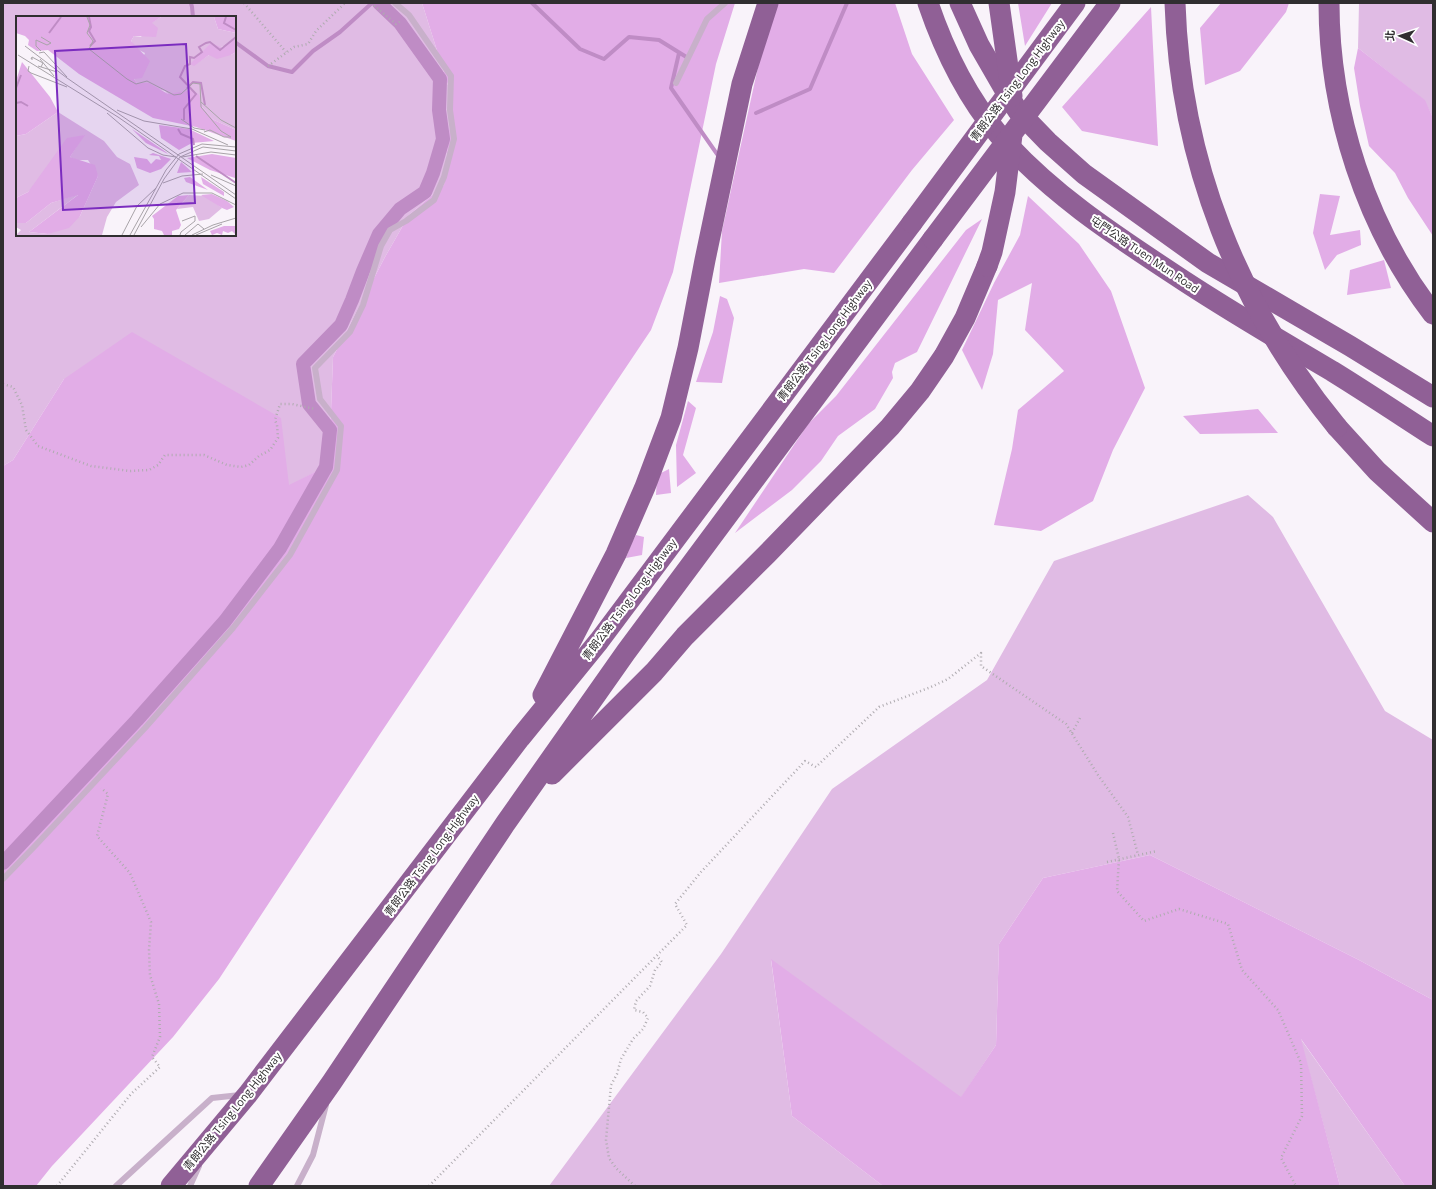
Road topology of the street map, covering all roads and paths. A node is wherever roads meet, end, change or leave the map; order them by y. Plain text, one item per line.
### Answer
1 (244, 3) edge
2 (344, 3) edge
3 (371, 3) edge
4 (396, 3) edge
5 (725, 3) edge
6 (768, 3) edge
7 (928, 3) edge
8 (960, 3) edge
9 (999, 3) edge
10 (1075, 3) edge
11 (1110, 3) edge
12 (1175, 3) edge
13 (1330, 3) edge
14 (396, 24) dead end
15 (286, 52) junction
16 (268, 66) dead end
17 (676, 83) dead end
18 (1433, 314) edge
19 (3, 384) edge
20 (1433, 397) edge
21 (307, 408) dead end
22 (1433, 436) edge
23 (1433, 522) edge
24 (1081, 716) dead end
25 (1072, 733) junction
26 (520, 738) junction
27 (94, 783) junction
28 (505, 824) junction
29 (1114, 833) dead end
30 (1157, 851) dead end
31 (1138, 855) junction
32 (1119, 859) junction
33 (1107, 862) dead end
34 (3, 878) edge
35 (657, 956) junction
36 (332, 1082) junction
37 (248, 1094) junction
38 (212, 1137) junction
39 (259, 1185) edge
40 (57, 1186) edge
41 (116, 1186) edge
42 (171, 1186) edge
43 (190, 1186) edge
44 (297, 1186) edge
45 (429, 1186) edge
46 (635, 1186) edge
47 (1296, 1186) edge

1 - 15 path
2 - 15 path
3 - 14 path
4 - 27 lane
5 - 17 lane
6 - 26 highway
7 - 22 highway, 屯門公路 Tuen Mun Road
8 - 20 highway
9 - 28 highway, bridge
10 - 26 highway, 青朗公路 Tsing Long Highway, bridge
11 - 28 highway, bridge
12 - 23 highway, bridge
13 - 18 highway
15 - 16 path
19 - 21 path
24 - 25 path
25 - 31 path
25 - 35 path
26 - 37 highway, 青朗公路 Tsing Long Highway
27 - 34 lane
27 - 40 path
28 - 36 highway
29 - 32 path
30 - 31 path
31 - 32 path
32 - 33 path
32 - 47 path
35 - 45 path
35 - 46 path
36 - 39 highway
36 - 44 lane
37 - 38 highway, 青朗公路 Tsing Long Highway
37 - 41 lane
38 - 42 highway, 青朗公路 Tsing Long Highway
38 - 43 lane

